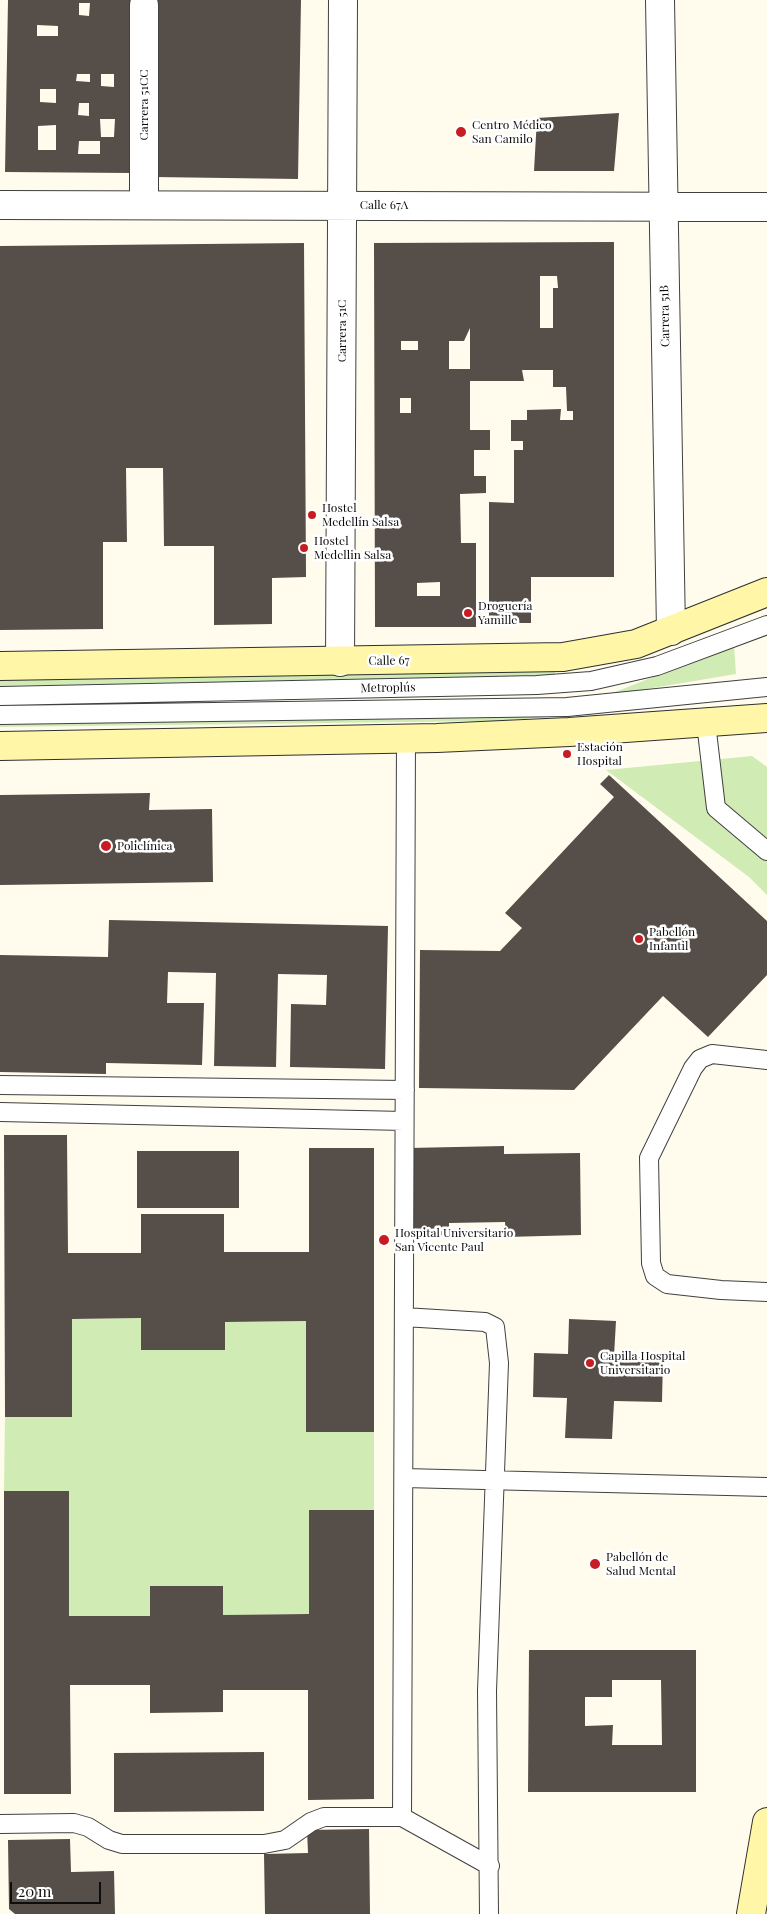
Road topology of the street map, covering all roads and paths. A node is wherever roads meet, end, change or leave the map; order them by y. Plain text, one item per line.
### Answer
1 (343, 0) edge
2 (660, 0) edge
3 (144, 5) dead end
4 (0, 205) edge
5 (144, 205) junction
6 (342, 205) junction
7 (663, 206) junction
8 (767, 207) edge
9 (767, 592) edge
10 (767, 625) edge
11 (670, 631) junction
12 (340, 662) junction
13 (0, 666) edge
14 (767, 687) edge
15 (0, 696) edge
16 (0, 715) edge
17 (767, 718) edge
18 (706, 722) junction
19 (406, 738) junction
20 (0, 746) edge
21 (767, 850) edge
22 (767, 1060) edge
23 (0, 1085) edge
24 (405, 1090) junction
25 (0, 1112) edge
26 (404, 1121) junction
27 (767, 1292) edge
28 (404, 1317) junction
29 (404, 1478) junction
30 (494, 1480) junction
31 (767, 1487) edge
32 (402, 1817) junction
33 (0, 1824) edge
34 (767, 1828) edge
35 (490, 1866) junction
36 (489, 1914) edge
37 (751, 1914) edge

1 - 6 street, Carrera 51C
2 - 7 street, Carrera 51B
3 - 5 street, Carrera 51CC
4 - 5 street, Calle 67A
5 - 6 street, Calle 67A
6 - 7 street, Calle 67A
6 - 12 street, Carrera 51C
7 - 8 street, Calle 67A
7 - 11 street, Carrera 51B
9 - 11 main road, Calle 67
10 - 15 lane, Metroplús
11 - 12 main road, Calle 67
12 - 13 main road, Calle 67
14 - 16 lane, Metroplús
17 - 18 main road
18 - 19 main road
18 - 21 lane
19 - 20 main road
19 - 24 lane
22 - 27 lane
23 - 24 lane
24 - 26 lane
25 - 26 lane
26 - 28 lane
28 - 29 lane
28 - 30 lane
29 - 30 lane
29 - 32 lane
30 - 31 lane
30 - 35 lane
32 - 33 lane
32 - 35 lane
34 - 37 main road
35 - 36 lane

